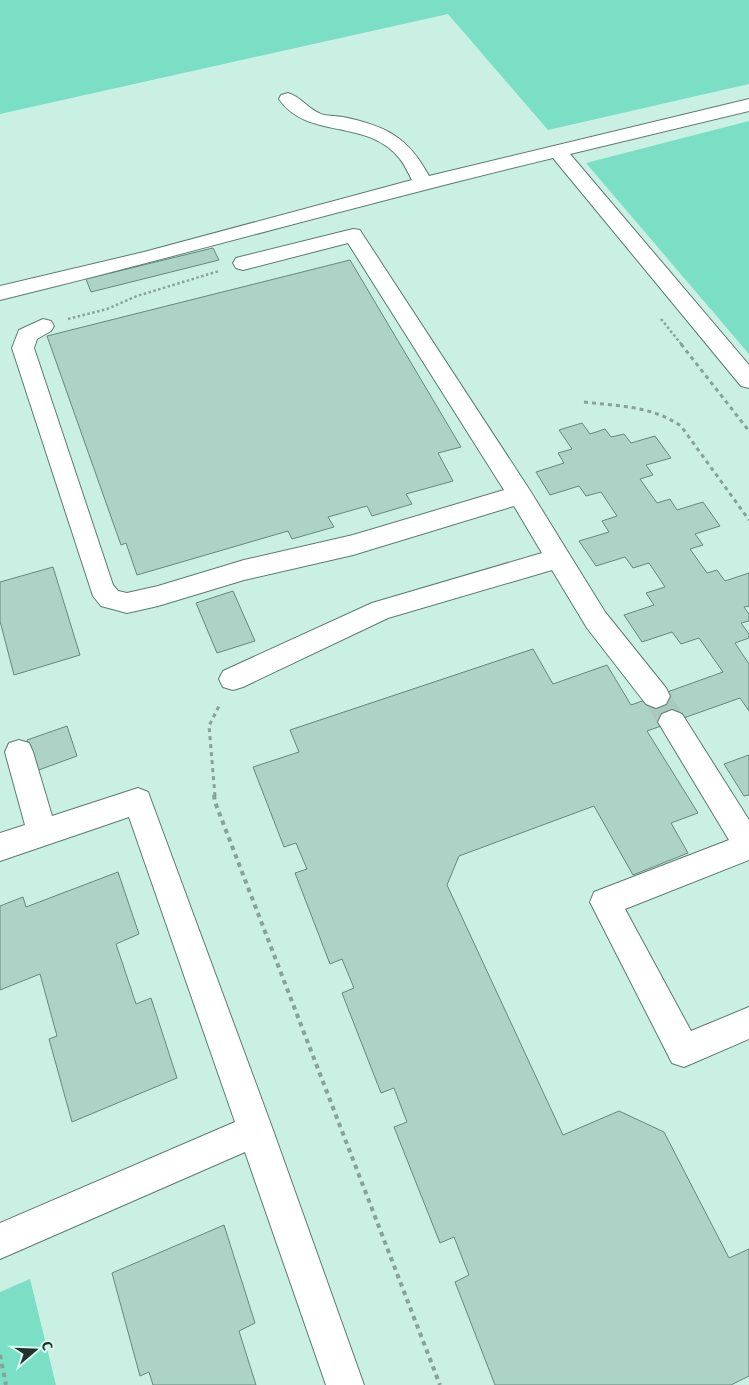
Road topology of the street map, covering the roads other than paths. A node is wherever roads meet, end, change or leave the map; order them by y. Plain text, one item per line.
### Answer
1 (288, 99) dead end
2 (749, 105) edge
3 (557, 150) junction
4 (423, 183) junction
5 (243, 263) road end
6 (0, 293) edge
7 (43, 326) road end
8 (749, 380) edge
9 (520, 495) junction
10 (558, 558) junction
11 (233, 679) road end
12 (656, 696) tunnel mouth
13 (672, 722) tunnel mouth
14 (19, 752) dead end
15 (42, 832) junction
16 (749, 846) edge
17 (0, 847) edge
18 (749, 1023) edge
19 (256, 1130) junction
20 (0, 1241) edge
21 (345, 1385) edge

1 - 4 lane
2 - 3 lane
3 - 4 lane
3 - 8 lane
4 - 6 lane
5 - 9 lane
7 - 9 lane
9 - 10 lane
10 - 11 lane
10 - 12 lane
13 - 16 lane
14 - 15 lane
15 - 17 lane
15 - 19 lane
16 - 18 lane
19 - 20 lane
19 - 21 lane

